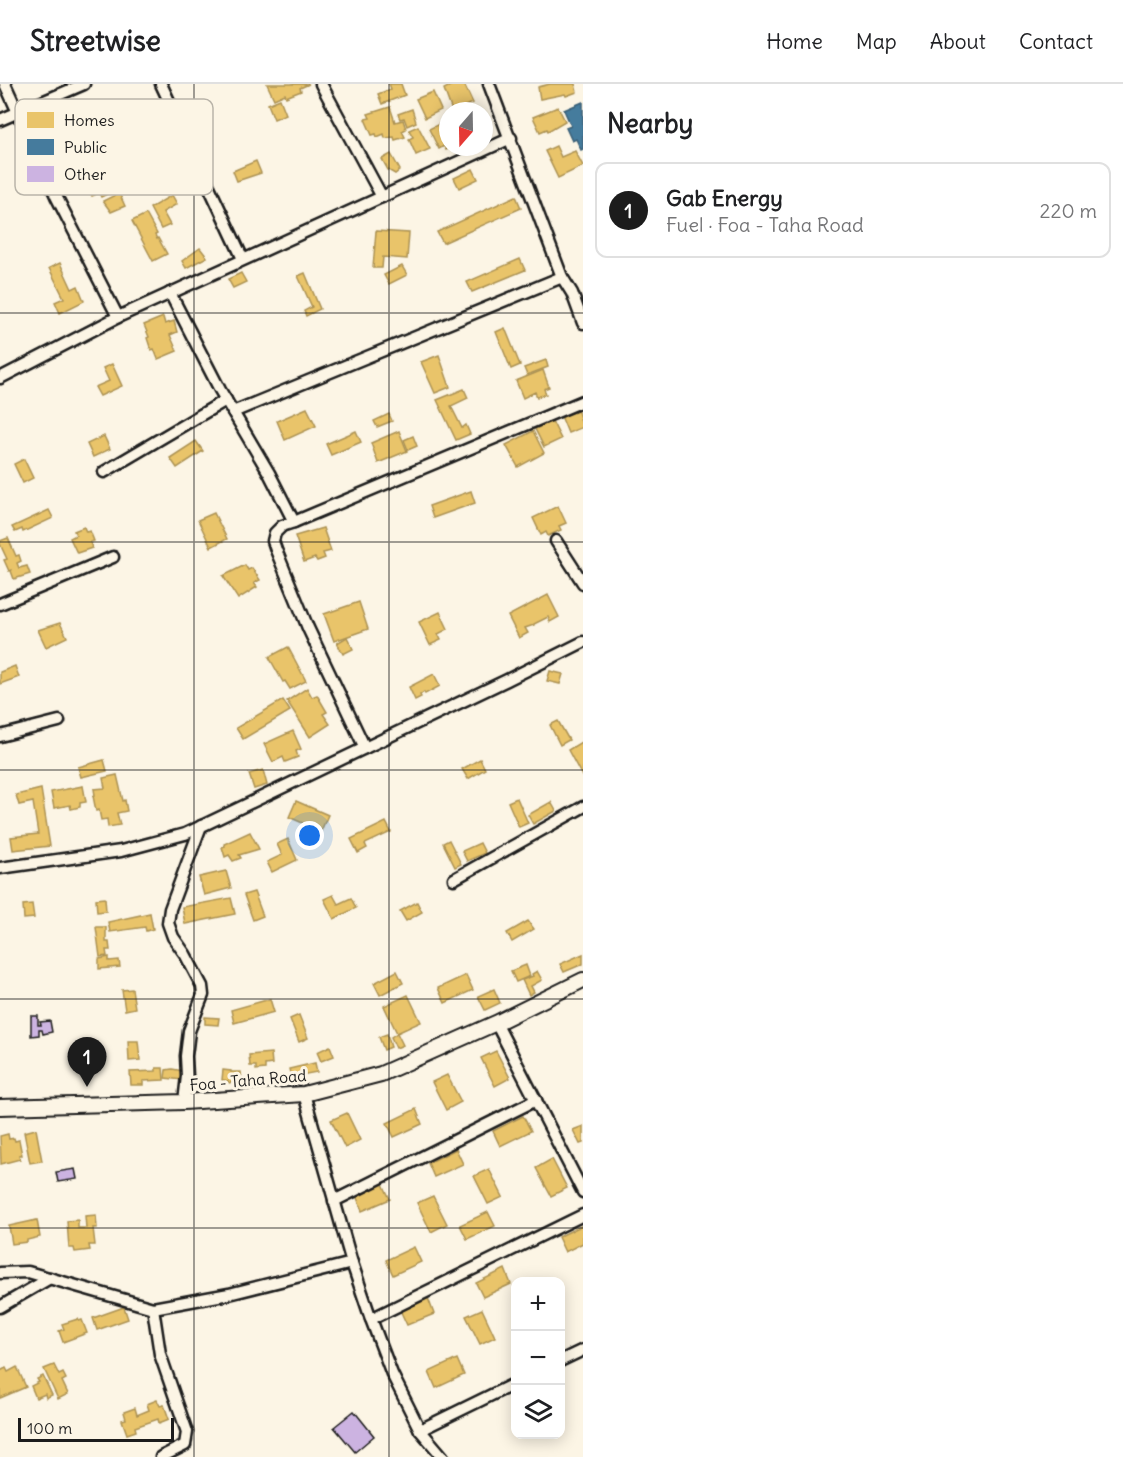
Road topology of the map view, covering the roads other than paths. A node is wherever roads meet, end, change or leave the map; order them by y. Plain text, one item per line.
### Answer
1 (4, 84) edge
2 (84, 84) edge
3 (161, 84) edge
4 (321, 84) edge
5 (489, 84) edge
6 (49, 99) edge
7 (168, 99) edge
8 (15, 109) edge
9 (15, 114) edge
10 (0, 120) edge
11 (511, 138) junction
12 (56, 195) edge
13 (213, 195) edge
14 (382, 198) junction
15 (243, 259) junction
16 (562, 277) junction
17 (583, 288) edge
18 (170, 293) junction
19 (572, 293) junction
20 (118, 317) junction
21 (583, 323) edge
22 (0, 378) edge
23 (226, 400) junction
24 (583, 401) edge
25 (233, 412) junction
26 (104, 472) dead end
27 (294, 522) junction
28 (556, 541) dead end
29 (113, 557) dead end
30 (583, 583) edge
31 (0, 604) edge
32 (583, 642) edge
33 (59, 721) dead end
34 (0, 736) edge
35 (365, 748) junction
36 (583, 807) edge
37 (201, 826) junction
38 (0, 868) edge
39 (454, 879) dead end
40 (583, 980) edge
41 (496, 1023) junction
42 (304, 1094) junction
43 (536, 1100) junction
44 (184, 1102) junction
45 (0, 1107) edge
46 (583, 1192) edge
47 (334, 1201) junction
48 (583, 1215) edge
49 (352, 1263) junction
50 (0, 1273) edge
51 (50, 1278) junction
52 (0, 1307) edge
53 (153, 1308) junction
54 (371, 1319) junction
55 (583, 1350) edge
56 (565, 1359) edge
57 (512, 1385) edge
58 (420, 1430) junction
59 (161, 1457) edge
60 (443, 1457) edge

1 - 8 street
2 - 6 street
3 - 7 street
4 - 14 street
5 - 11 street
9 - 10 street
11 - 14 street
11 - 16 street
12 - 20 street
13 - 15 street
14 - 15 street
15 - 18 street
16 - 19 street
16 - 25 street
17 - 19 street
18 - 20 street
18 - 23 street
19 - 21 street
20 - 22 street
23 - 25 street
23 - 26 street
24 - 27 street
25 - 27 street
27 - 35 street
28 - 30 street
29 - 31 street
32 - 35 street
33 - 34 street
35 - 37 street
36 - 39 street
37 - 38 street
37 - 44 street
40 - 41 street, Foa - Taha Road
41 - 42 street, Foa - Taha Road
41 - 43 street
42 - 44 street, Foa - Taha Road
42 - 47 street
43 - 46 street
43 - 47 street
44 - 45 street, Foa - Taha Road
47 - 49 street
48 - 54 street
49 - 53 street
49 - 54 street
50 - 51 street
51 - 52 street
51 - 53 street
53 - 59 street
54 - 58 street
55 - 56 street
57 - 58 street
58 - 60 street

